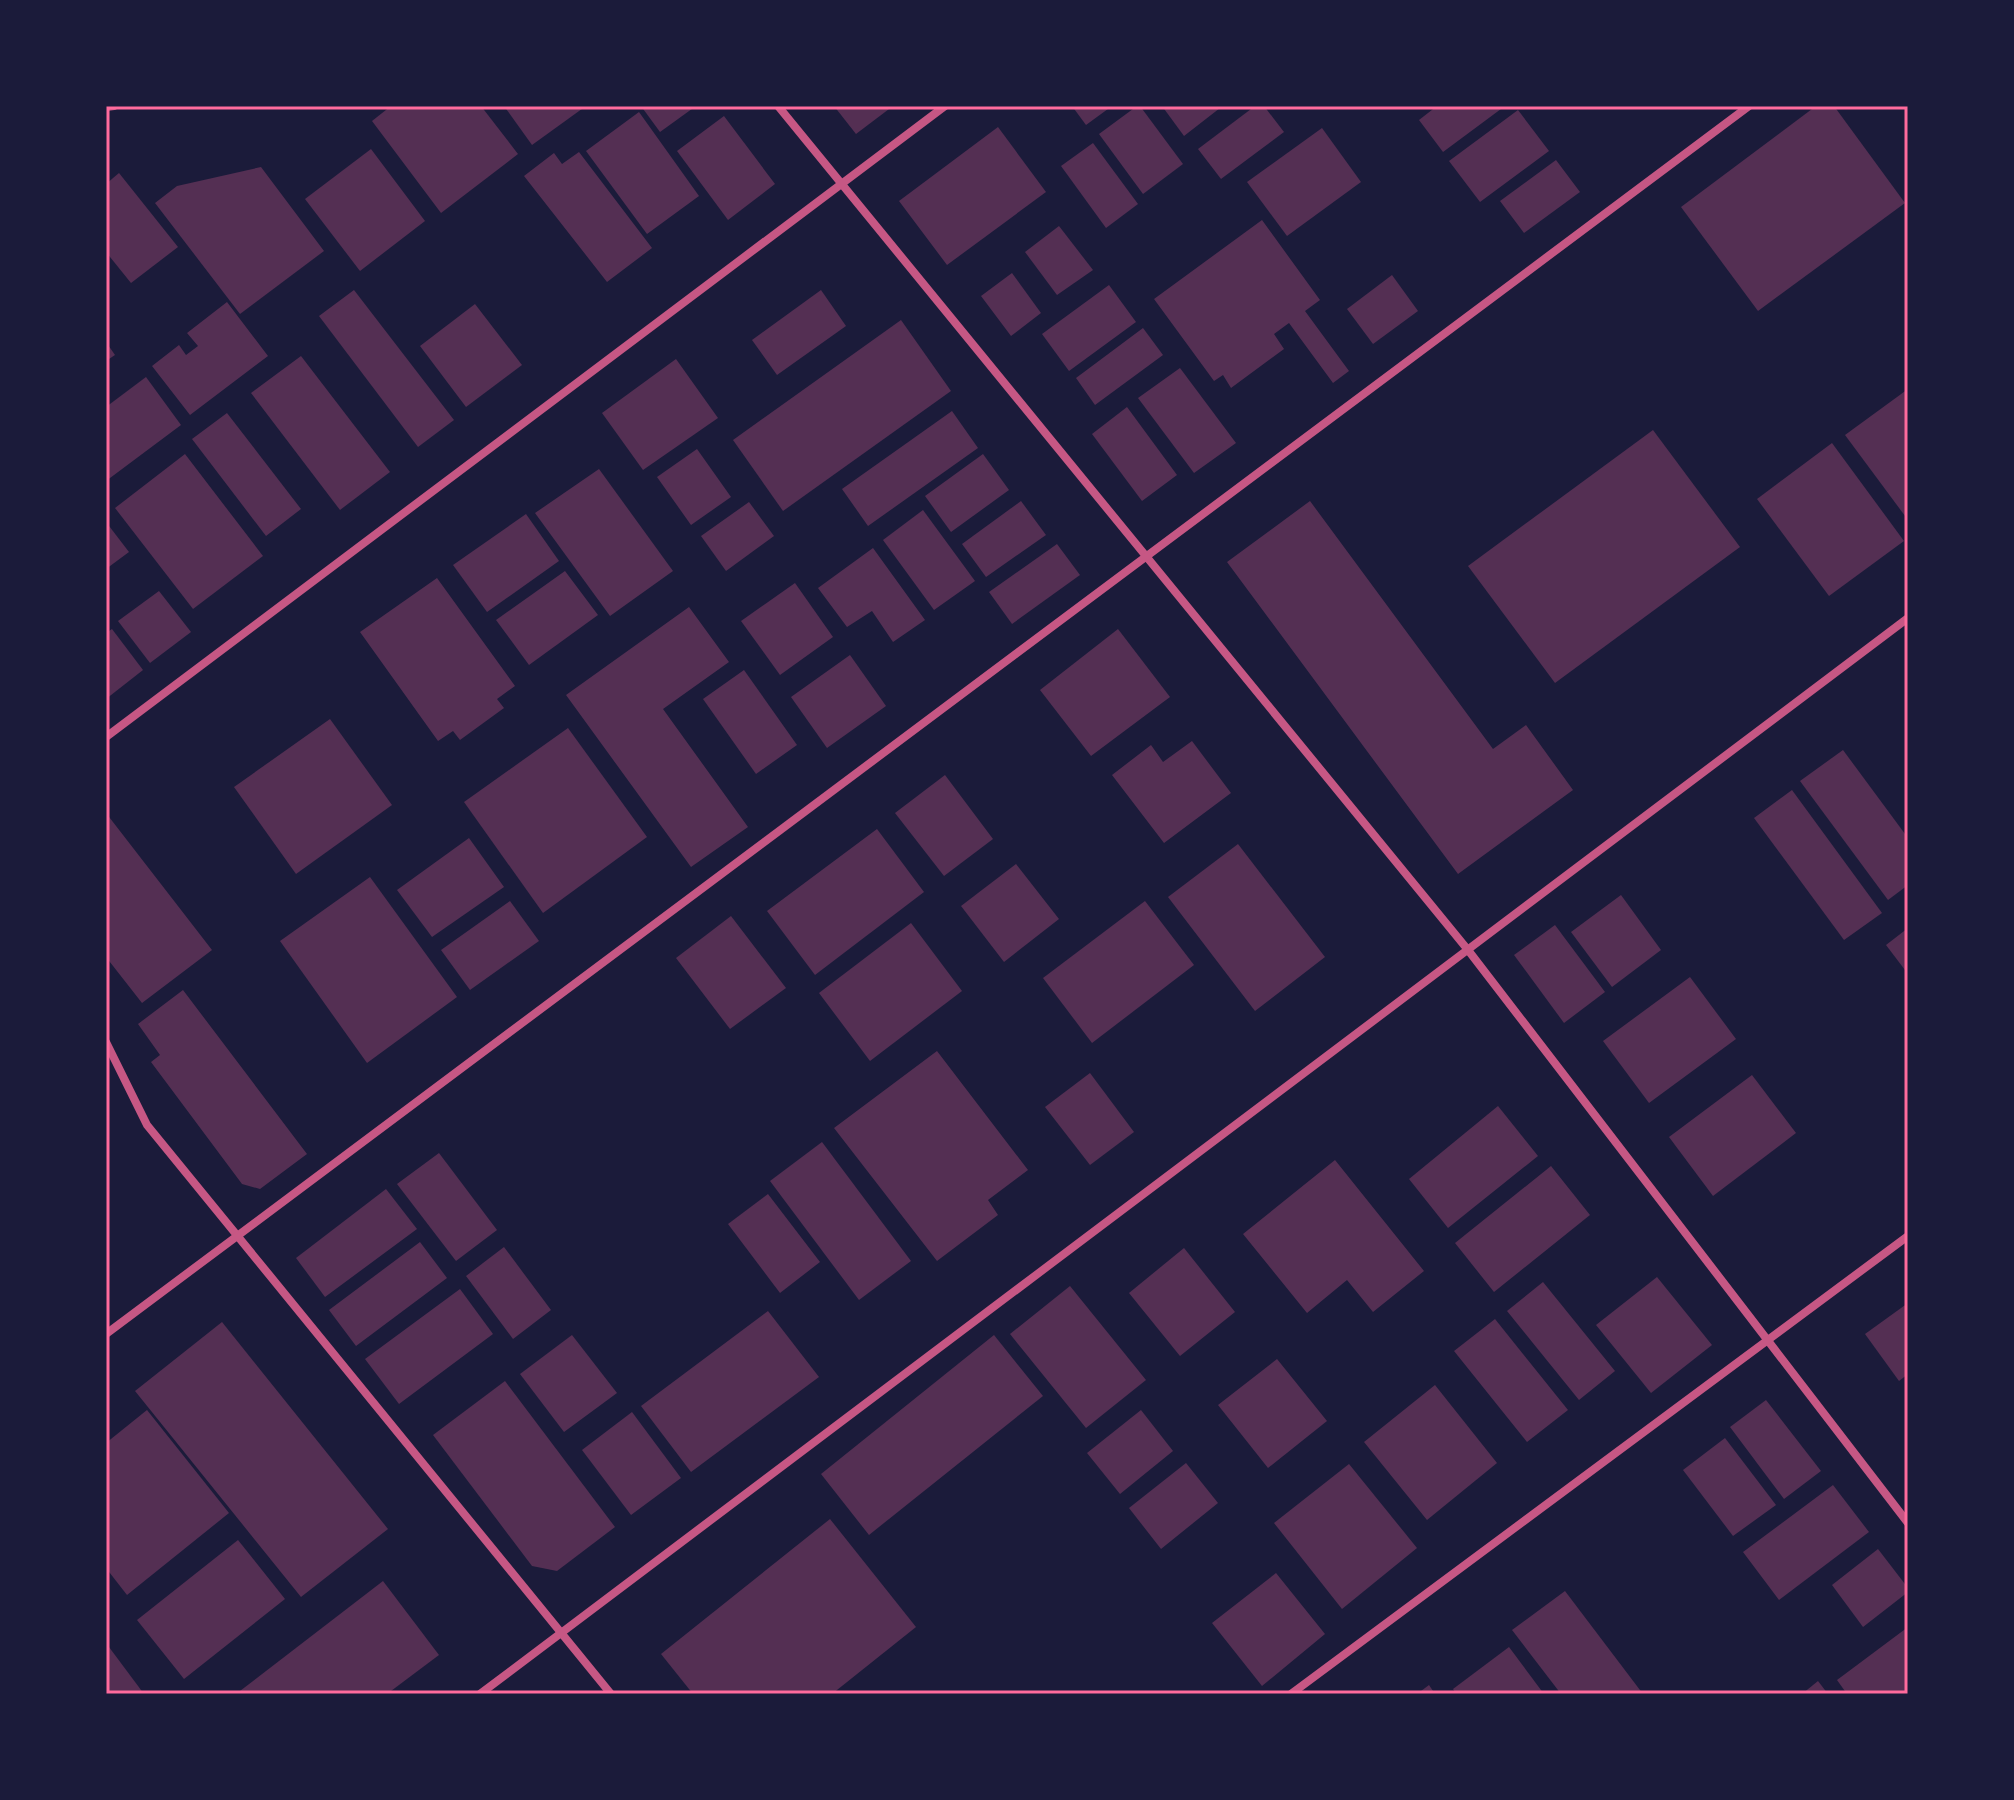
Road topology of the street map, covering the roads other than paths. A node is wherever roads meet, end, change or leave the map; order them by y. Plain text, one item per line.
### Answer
1 (114, 106) edge
2 (778, 106) edge
3 (945, 106) edge
4 (1749, 106) edge
5 (106, 107) edge
6 (841, 184) junction
7 (1146, 558) junction
8 (1908, 618) edge
9 (106, 737) edge
10 (1468, 950) junction
11 (106, 1042) edge
12 (237, 1236) junction
13 (1908, 1236) edge
14 (106, 1334) edge
15 (1767, 1341) junction
16 (1908, 1523) edge
17 (561, 1632) junction
18 (480, 1694) edge
19 (611, 1694) edge
20 (1291, 1694) edge

1 - 5 street
2 - 6 street
3 - 6 street
4 - 7 street
6 - 7 street
6 - 9 street
7 - 10 street
7 - 12 street
8 - 10 street
10 - 15 street
10 - 17 street
11 - 12 street
12 - 14 street
12 - 17 street
13 - 15 street
15 - 16 street
15 - 20 street
17 - 18 street
17 - 19 street

